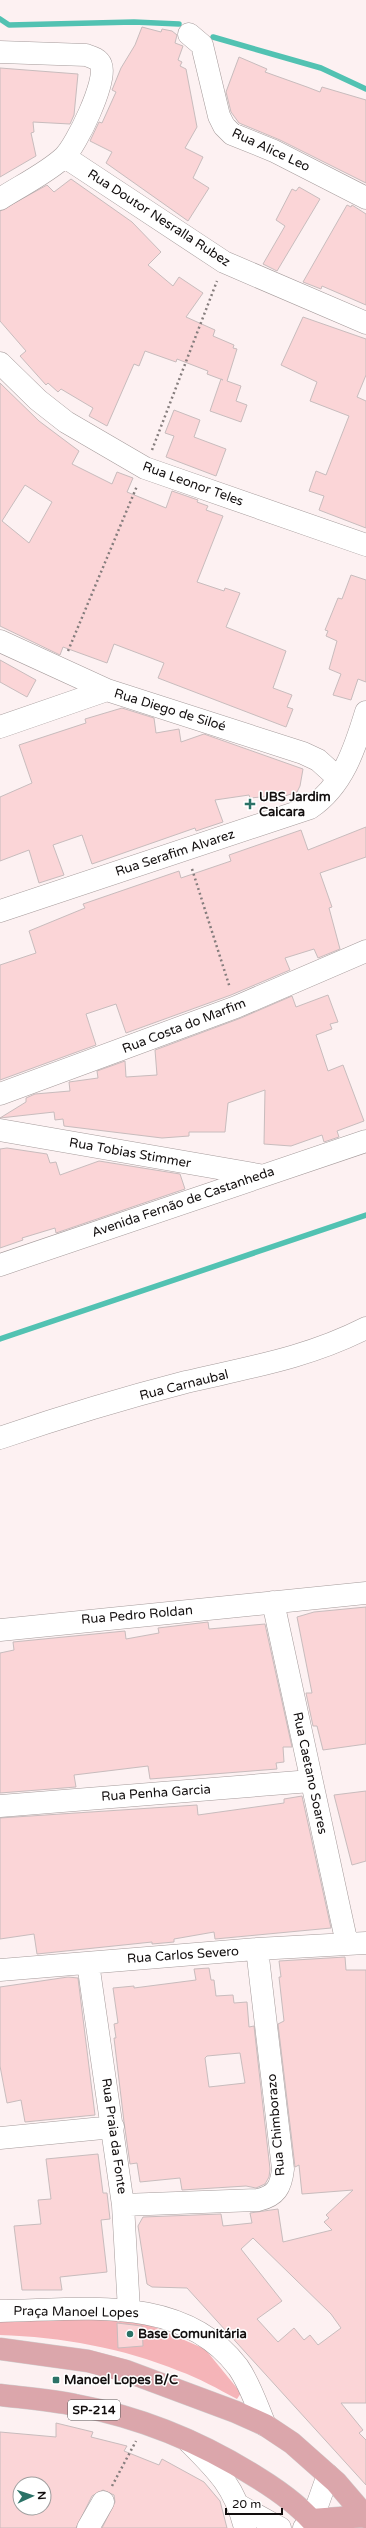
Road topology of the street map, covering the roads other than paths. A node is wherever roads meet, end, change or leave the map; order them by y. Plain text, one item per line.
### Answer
1 (189, 34) dead end
2 (0, 52) edge
3 (65, 157) junction
4 (366, 198) edge
5 (0, 200) edge
6 (366, 323) edge
7 (0, 363) edge
8 (366, 545) edge
9 (0, 641) edge
10 (107, 690) junction
11 (366, 712) edge
12 (0, 727) edge
13 (338, 778) junction
14 (0, 911) edge
15 (366, 951) edge
16 (0, 1094) edge
17 (0, 1130) edge
18 (366, 1141) edge
19 (260, 1175) junction
20 (0, 1265) edge
21 (366, 1328) edge
22 (0, 1438) edge
23 (366, 1592) edge
24 (273, 1602) junction
25 (0, 1630) edge
26 (312, 1781) junction
27 (0, 1806) edge
28 (357, 1943) edge
29 (257, 1950) junction
30 (88, 1963) junction
31 (0, 1970) edge
32 (113, 2127) junction
33 (0, 2138) edge
34 (123, 2205) junction
35 (129, 2310) junction
36 (0, 2311) edge
37 (0, 2349) edge
38 (0, 2395) edge
39 (265, 2425) junction
40 (186, 2439) junction
41 (328, 2475) junction
42 (103, 2502) road end
43 (240, 2506) junction
44 (366, 2517) edge
45 (311, 2525) edge
46 (88, 2528) edge
47 (245, 2528) edge
48 (280, 2528) edge

1 - 4 street, Rua Alice Leo
2 - 3 street
3 - 5 street
3 - 6 street, Rua Doutor Nesralla Rubez
7 - 8 street, Rua Leonor Teles
9 - 10 street, Rua Diego de Siloé
10 - 12 street
10 - 13 street, Rua Diego de Siloé
11 - 13 street, Rua Serafim Alvarez
13 - 14 street, Rua Serafim Alvarez
15 - 16 street, Rua Costa do Marfim
17 - 19 street, Rua Tobias Stimmer
18 - 19 street, Avenida Fernão de Castanheda
19 - 20 street, Avenida Fernão de Castanheda
21 - 22 street, Rua Carnaubal
23 - 24 street, Rua Pedro Roldan
24 - 25 street, Rua Pedro Roldan
24 - 26 street, Rua Caetano Soares
26 - 27 street, Rua Penha Garcia
26 - 28 street, Rua Caetano Soares
28 - 29 street, Rua Carlos Severo
29 - 30 street, Rua Carlos Severo
29 - 34 street, Rua Chimborazo
30 - 31 street, Rua Carlos Severo
30 - 32 street, Rua Praia da Fonte
32 - 33 street
32 - 34 street, Rua Praia da Fonte
34 - 35 street, Rua Praia da Fonte
35 - 36 street, Praça Manoel Lopes
35 - 39 street, Praça Manoel Lopes
37 - 39 main road
38 - 40 main road, SP-214
39 - 41 main road
40 - 43 street
40 - 45 main road, SP-214
41 - 44 main road
41 - 45 street
42 - 46 street
43 - 47 street
43 - 48 street
44 - 45 main road

